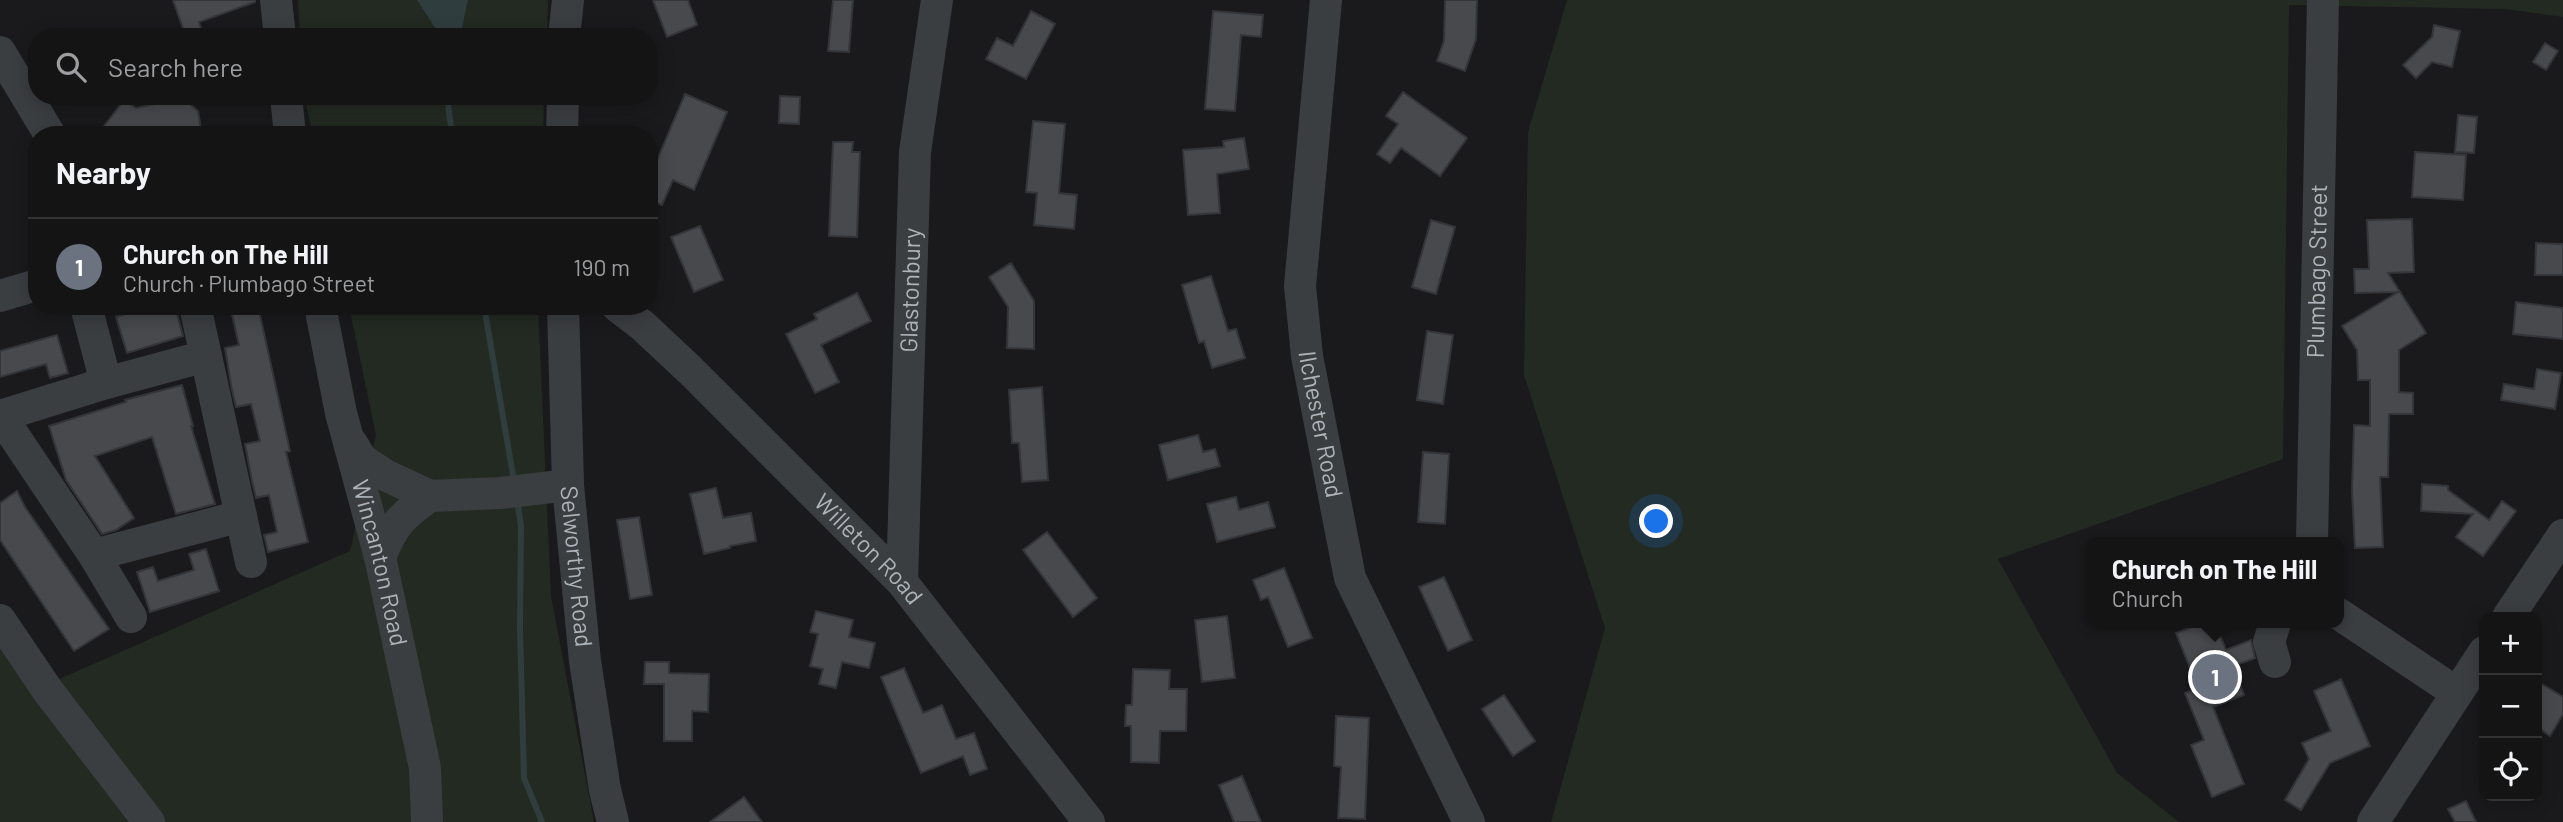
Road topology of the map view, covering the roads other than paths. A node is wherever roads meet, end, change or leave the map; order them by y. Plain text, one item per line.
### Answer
1 (276, 0) edge
2 (568, 0) edge
3 (937, 0) edge
4 (1326, 0) edge
5 (2323, 0) edge
6 (279, 28) edge
7 (565, 28) edge
8 (0, 52) edge
9 (28, 98) edge
10 (32, 105) edge
11 (287, 105) edge
12 (563, 105) edge
13 (45, 126) edge
14 (289, 126) edge
15 (562, 126) edge
16 (28, 288) edge
17 (0, 296) edge
18 (88, 315) edge
19 (197, 315) edge
20 (322, 315) edge
21 (563, 315) edge
22 (629, 315) edge
23 (206, 356) junction
24 (106, 383) junction
25 (0, 415) edge
26 (347, 437) junction
27 (568, 485) junction
28 (430, 496) junction
29 (241, 516) junction
30 (2563, 535) edge
31 (2312, 537) edge
32 (94, 555) junction
33 (380, 556) junction
34 (251, 562) dead end
35 (902, 582) junction
36 (2511, 612) edge
37 (131, 617) dead end
38 (2344, 617) edge
39 (0, 620) edge
40 (2273, 628) edge
41 (2479, 660) edge
42 (2275, 662) dead end
43 (2457, 693) junction
44 (149, 822) edge
45 (427, 822) edge
46 (613, 822) edge
47 (1089, 822) edge
48 (1469, 822) edge
49 (2373, 822) edge

1 - 6 street
2 - 7 street
3 - 35 street, Glastonbury
4 - 48 street, Ilchester Road
5 - 31 street, Plumbago Street
8 - 9 street
10 - 13 street
11 - 14 street
12 - 15 street
16 - 17 street
18 - 24 street
19 - 23 street
20 - 26 street, Wincanton Road
21 - 27 street, Selworthy Road
22 - 35 street, Willeton Road
23 - 24 street
23 - 29 street
24 - 25 street
25 - 32 street
26 - 28 street
26 - 33 street, Wincanton Road
27 - 28 street
27 - 46 street, Selworthy Road
28 - 33 street
29 - 32 street
29 - 34 street
30 - 36 street
32 - 37 street
33 - 45 street, Wincanton Road
35 - 47 street, Willeton Road
38 - 43 street
39 - 44 street
40 - 42 street
41 - 43 street
43 - 49 street

